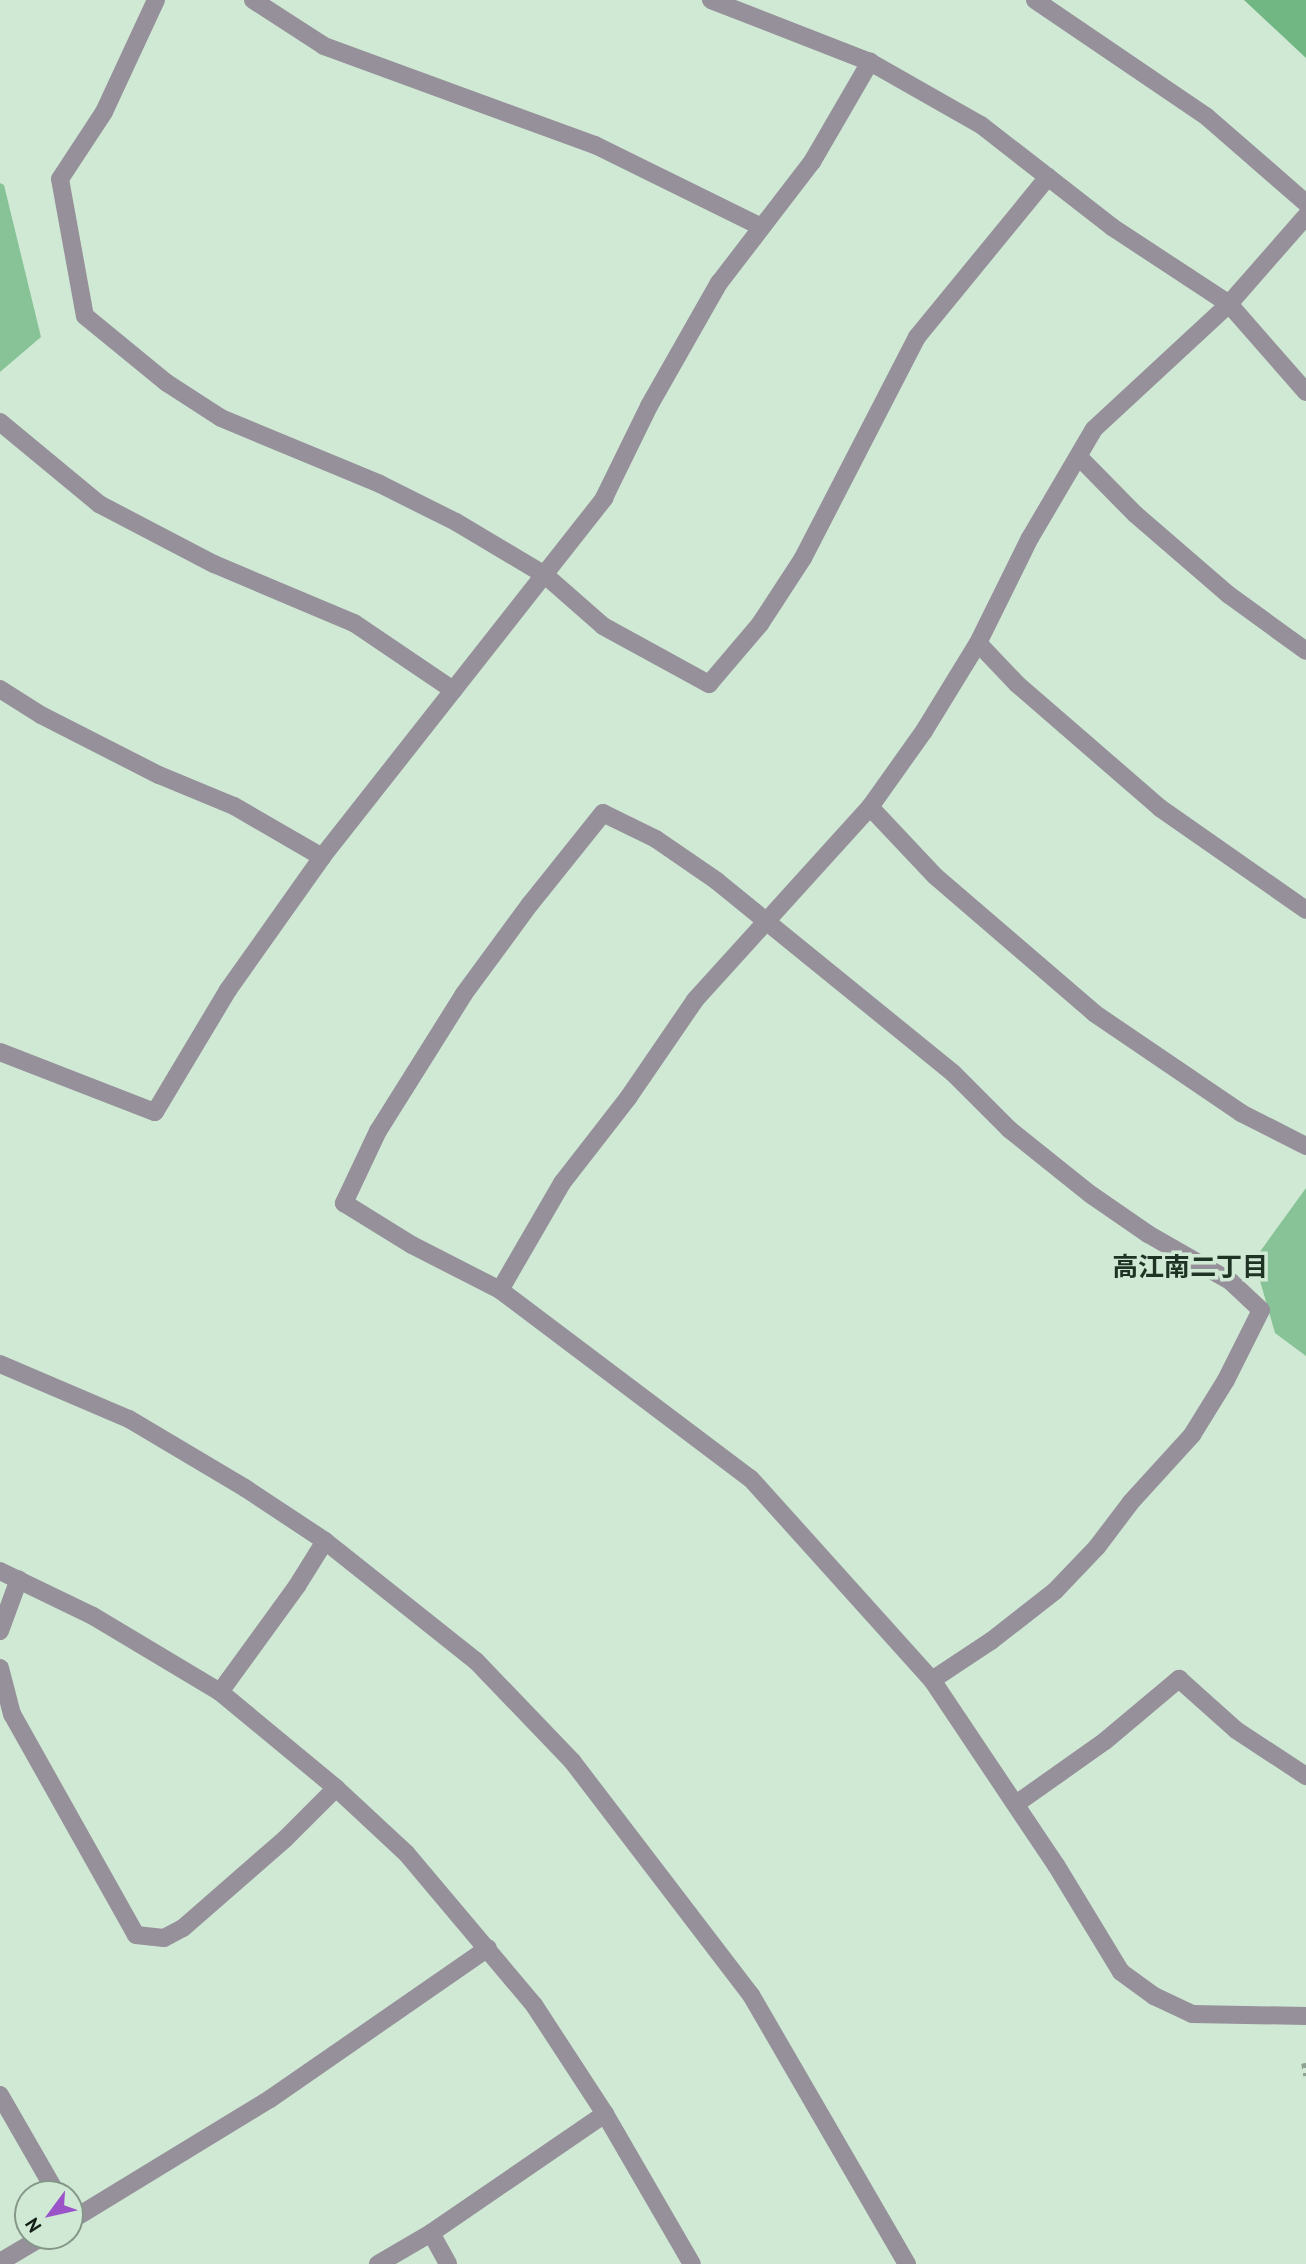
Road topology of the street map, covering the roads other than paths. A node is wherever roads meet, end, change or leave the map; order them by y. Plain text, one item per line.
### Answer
1 (156, 0) edge
2 (253, 0) edge
3 (711, 0) edge
4 (1035, 0) edge
5 (870, 62) junction
6 (1048, 177) junction
7 (1306, 203) edge
8 (1306, 216) edge
9 (762, 227) junction
10 (1230, 304) junction
11 (1306, 391) edge
12 (0, 422) edge
13 (1079, 457) junction
14 (545, 575) junction
15 (978, 643) junction
16 (1306, 651) edge
17 (0, 689) edge
18 (453, 690) junction
19 (870, 807) junction
20 (322, 857) junction
21 (1306, 910) edge
22 (765, 922) junction
23 (0, 1052) edge
24 (1306, 1146) edge
25 (500, 1290) junction
26 (0, 1364) edge
27 (325, 1541) junction
28 (0, 1571) edge
29 (19, 1579) junction
30 (0, 1630) edge
31 (0, 1668) edge
32 (932, 1680) junction
33 (220, 1692) junction
34 (1306, 1776) edge
35 (336, 1788) junction
36 (1016, 1804) junction
37 (488, 1948) junction
38 (1306, 2016) edge
39 (0, 2095) edge
40 (605, 2114) junction
41 (49, 2180) edge
42 (84, 2211) edge
43 (431, 2233) junction
44 (20, 2250) edge
45 (0, 2262) edge
46 (378, 2264) edge
47 (448, 2264) edge
48 (692, 2264) edge
49 (907, 2264) edge

1 - 14 street
2 - 9 street
3 - 5 street
4 - 7 street
5 - 6 street
5 - 9 street
6 - 10 street
6 - 14 street
8 - 10 street
9 - 14 street
10 - 11 street
10 - 13 street
12 - 18 street
13 - 15 street
13 - 16 street
14 - 18 street
15 - 19 street
15 - 21 street
17 - 20 street
18 - 20 street
19 - 22 street
19 - 24 street
20 - 23 street
22 - 25 street
22 - 25 street
22 - 32 street
25 - 32 street
26 - 27 street
27 - 33 street
27 - 49 street
28 - 29 street
29 - 30 street
29 - 33 street
31 - 35 street
32 - 36 street
33 - 35 street
34 - 36 street
35 - 37 street
36 - 38 street
37 - 40 street
37 - 42 street
39 - 41 street
40 - 43 street
40 - 48 street
43 - 46 street
43 - 47 street
44 - 45 street

